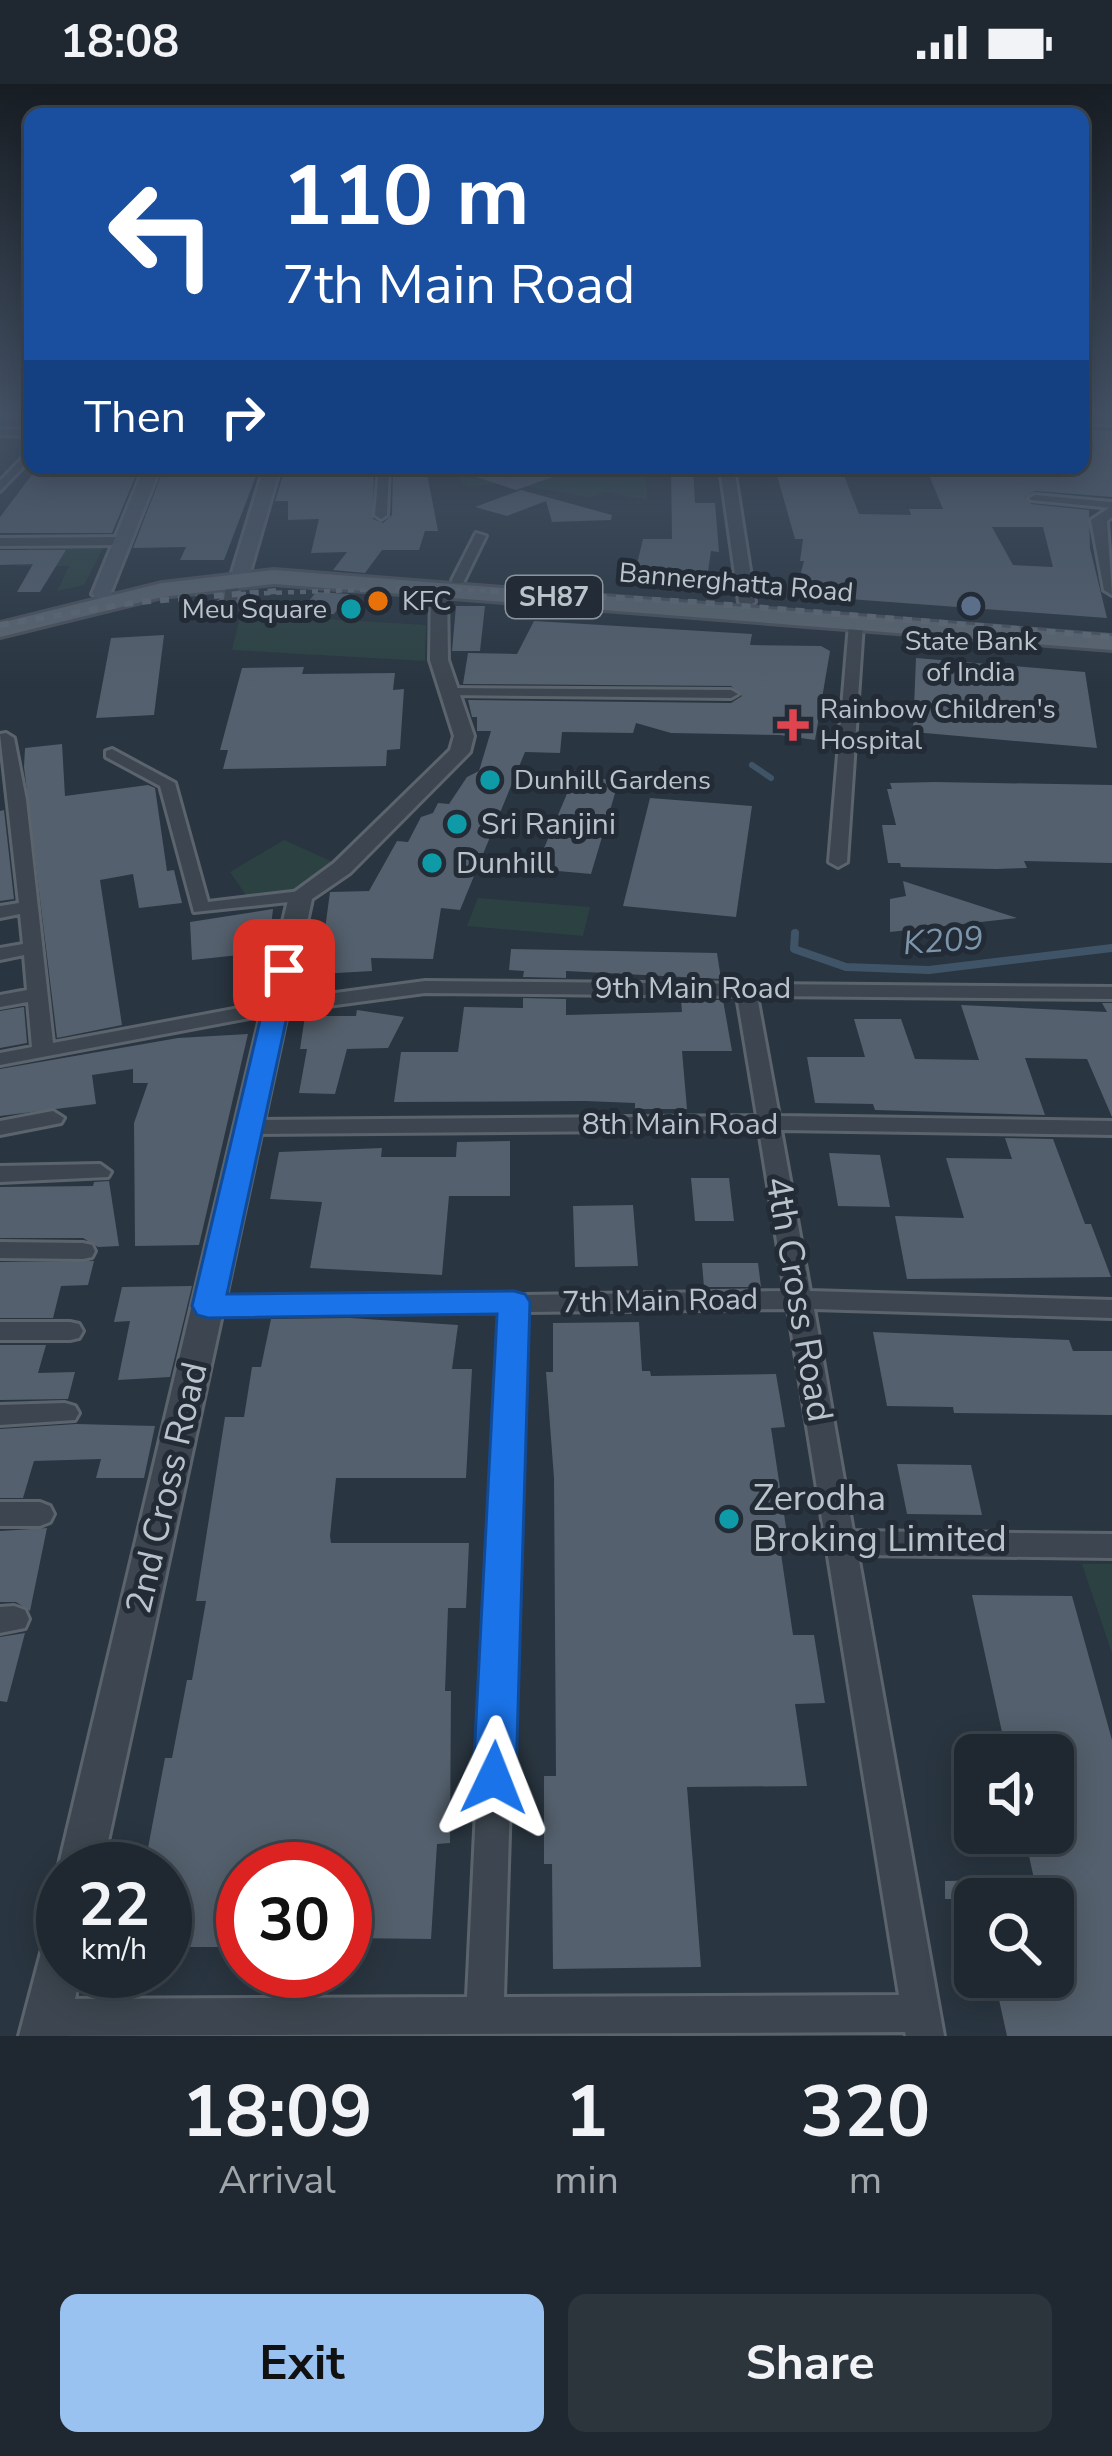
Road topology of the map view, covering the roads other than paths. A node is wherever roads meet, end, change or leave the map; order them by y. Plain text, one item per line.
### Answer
1 (136, 505) edge
2 (259, 505) edge
3 (382, 505) edge
4 (733, 505) edge
5 (1112, 508) edge
6 (381, 515) dead end
7 (480, 536) dead end
8 (0, 542) edge
9 (121, 542) junction
10 (233, 578) junction
11 (448, 584) junction
12 (1112, 590) edge
13 (106, 597) junction
14 (747, 602) junction
15 (0, 621) edge
16 (856, 624) junction
17 (1112, 629) edge
18 (0, 630) edge
19 (1112, 643) edge
20 (451, 692) junction
21 (731, 694) dead end
22 (0, 739) edge
23 (112, 754) dead end
24 (6, 768) edge
25 (9, 801) edge
26 (21, 833) junction
27 (0, 836) edge
28 (838, 862) dead end
29 (25, 871) junction
30 (0, 875) edge
31 (301, 896) junction
32 (28, 907) junction
33 (0, 912) edge
34 (33, 948) junction
35 (0, 954) edge
36 (746, 988) junction
37 (1112, 993) edge
38 (37, 994) junction
39 (0, 1001) edge
40 (276, 1006) junction
41 (43, 1051) junction
42 (0, 1059) edge
43 (53, 1118) dead end
44 (769, 1124) junction
45 (248, 1127) junction
46 (0, 1128) edge
47 (1112, 1128) edge
48 (100, 1172) dead end
49 (0, 1174) edge
50 (0, 1250) edge
51 (82, 1251) dead end
52 (799, 1300) junction
53 (514, 1302) junction
54 (208, 1306) junction
55 (1112, 1309) edge
56 (0, 1331) edge
57 (70, 1331) dead end
58 (65, 1413) dead end
59 (0, 1415) edge
60 (0, 1514) edge
61 (40, 1514) dead end
62 (841, 1544) junction
63 (1112, 1546) edge
64 (86, 1842) edge
65 (923, 2024) edge
66 (484, 2026) edge
67 (45, 2027) edge

1 - 9 main road
2 - 10 main road
3 - 6 street
4 - 14 street
5 - 12 street
7 - 11 street
8 - 9 street
9 - 13 main road
10 - 11 main road, Bannerghatta Road / SH87
10 - 13 main road, Bannerghatta Road / SH87
11 - 14 main road, Bannerghatta Road / SH87
11 - 16 main road, Bannerghatta Road / SH87
11 - 20 street
13 - 15 main road, Bannerghatta Road / SH87
13 - 18 main road, Bannerghatta Road / SH87
14 - 17 main road, Bannerghatta Road / SH87
16 - 19 main road, Bannerghatta Road / SH87
16 - 28 street
20 - 21 street
20 - 31 street
22 - 24 street
23 - 31 street
24 - 25 street
25 - 26 street
26 - 27 street
26 - 29 street
29 - 30 street
29 - 32 street
31 - 40 street, 2nd Cross Road
32 - 33 street
32 - 34 street
34 - 35 street
34 - 38 street
36 - 37 street, 9th Main Road
36 - 40 street, 9th Main Road
36 - 44 street, 4th Cross Road
38 - 39 street
38 - 41 street
40 - 41 street, 9th Main Road
40 - 45 street, 2nd Cross Road
41 - 42 street, 9th Main Road
43 - 46 street
44 - 45 street, 8th Main Road
44 - 47 street, 8th Main Road
44 - 52 street, 4th Cross Road
45 - 54 street, 2nd Cross Road
48 - 49 street
50 - 51 street
52 - 53 street, 7th Main Road
52 - 55 street, 7th Main Road
52 - 62 street, 4th Cross Road
53 - 54 street, 7th Main Road
53 - 66 street
54 - 64 street, 2nd Cross Road
56 - 57 street
58 - 59 street
60 - 61 street
62 - 63 street
62 - 65 street, 4th Cross Road
65 - 66 street
66 - 67 street

